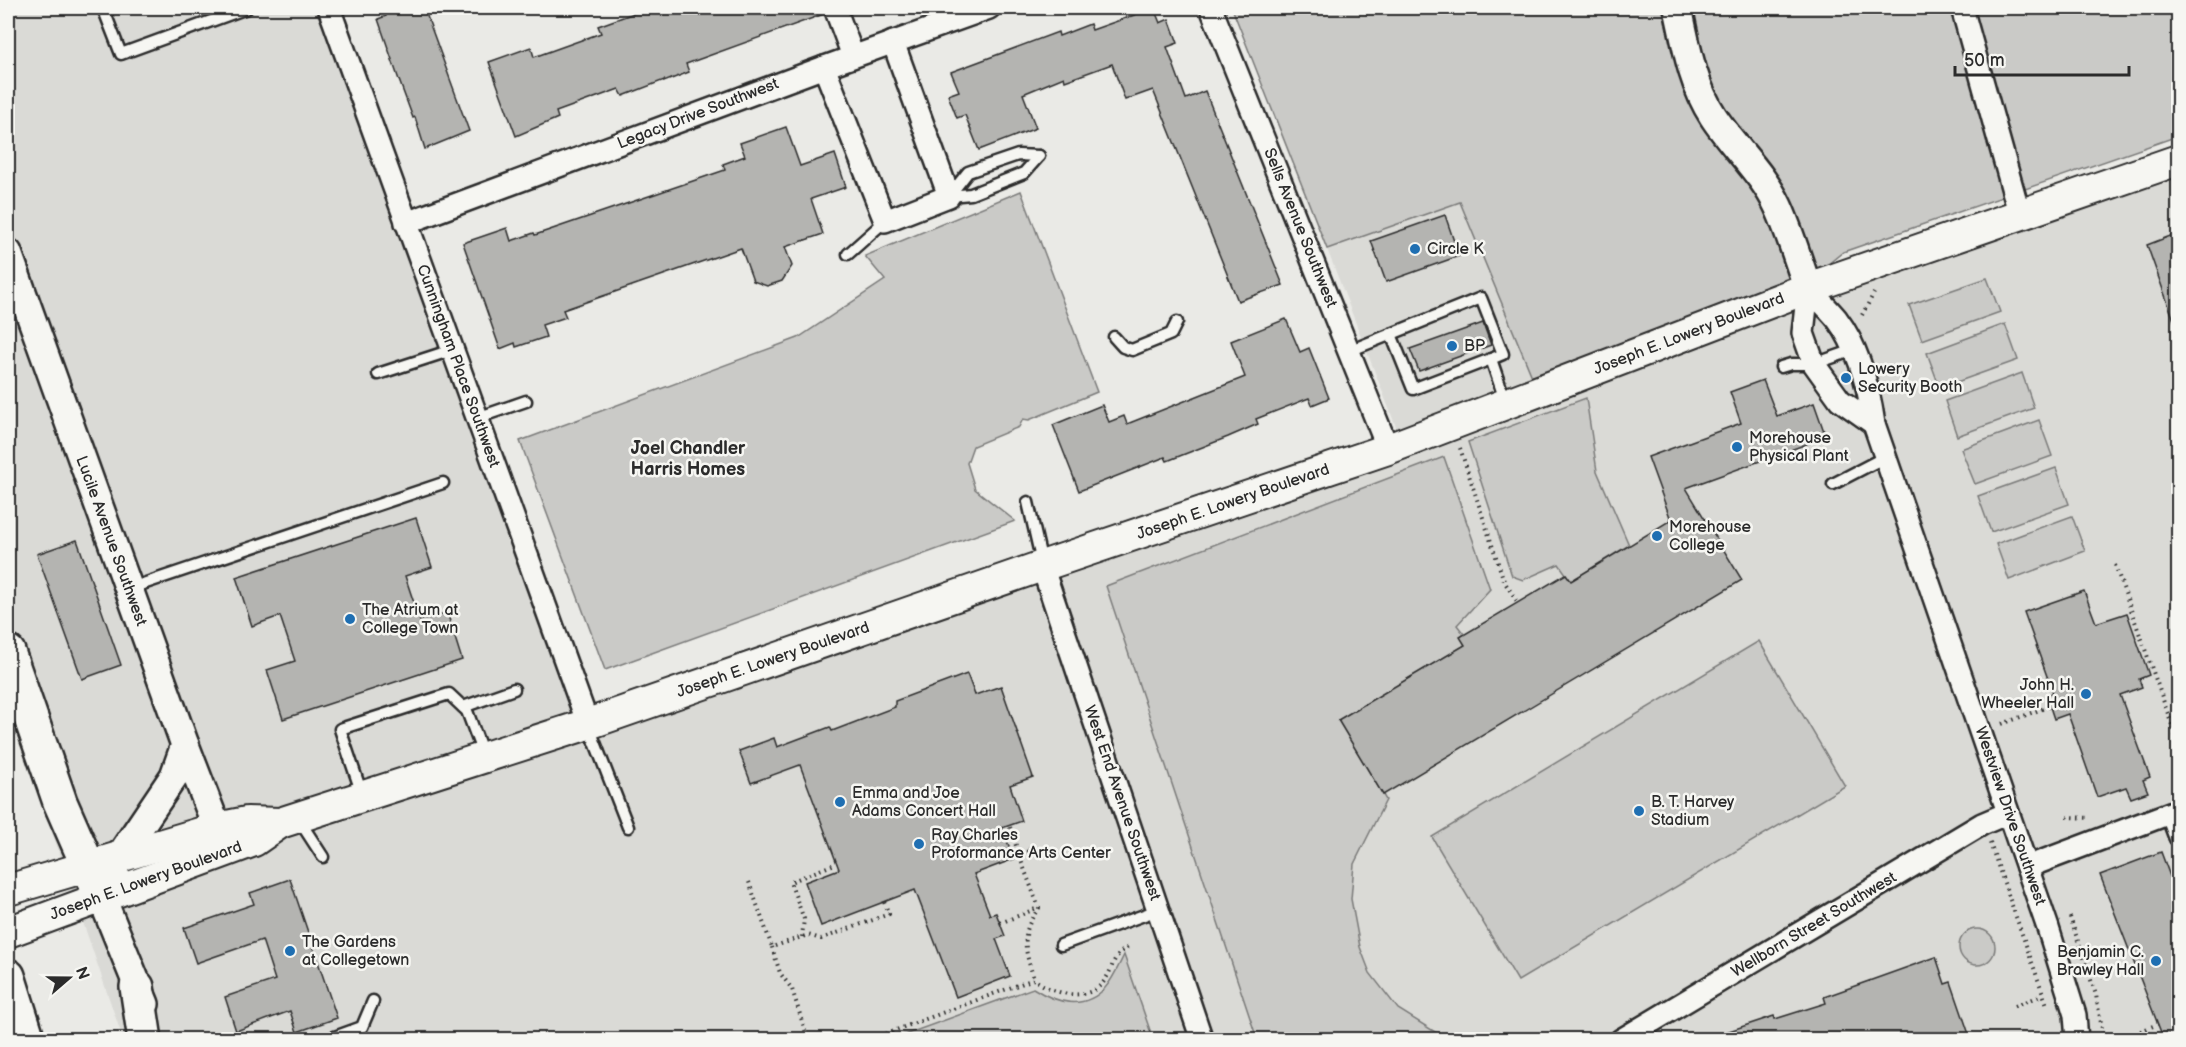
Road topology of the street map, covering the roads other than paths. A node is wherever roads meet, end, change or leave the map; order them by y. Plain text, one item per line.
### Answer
1 (103, 8) edge
2 (247, 8) edge
3 (329, 8) edge
4 (835, 8) edge
5 (989, 8) edge
6 (1211, 8) edge
7 (1678, 8) edge
8 (1962, 8) edge
9 (893, 42) junction
10 (853, 57) junction
11 (824, 67) junction
12 (2178, 160) edge
13 (949, 196) junction
14 (2020, 216) junction
15 (885, 221) junction
16 (406, 223) junction
17 (8, 254) edge
18 (849, 254) dead end
19 (1808, 288) junction
20 (1177, 322) dead end
21 (1391, 334) junction
22 (1114, 337) dead end
23 (452, 350) junction
24 (1854, 350) junction
25 (1349, 351) junction
26 (1491, 359) junction
27 (1814, 364) junction
28 (1782, 367) dead end
29 (378, 374) dead end
30 (526, 401) dead end
31 (1507, 404) junction
32 (477, 418) junction
33 (1874, 424) junction
34 (1388, 449) junction
35 (1885, 457) junction
36 (443, 483) dead end
37 (1833, 484) dead end
38 (1028, 502) dead end
39 (1042, 566) junction
40 (128, 589) junction
41 (8, 652) edge
42 (514, 689) dead end
43 (463, 707) junction
44 (588, 724) junction
45 (185, 745) junction
46 (484, 758) junction
47 (362, 796) junction
48 (2008, 813) junction
49 (2172, 813) edge
50 (289, 820) junction
51 (628, 827) dead end
52 (217, 828) junction
53 (2175, 839) dead end
54 (120, 856) junction
55 (323, 857) dead end
56 (88, 865) junction
57 (2027, 867) junction
58 (8, 890) edge
59 (102, 898) junction
60 (1158, 910) junction
61 (8, 932) edge
62 (1061, 945) dead end
63 (137, 987) junction
64 (12, 989) edge
65 (373, 1001) dead end
66 (1647, 1033) edge
67 (28, 1040) edge
68 (145, 1040) edge
69 (160, 1040) edge
70 (326, 1040) edge
71 (1202, 1040) edge
72 (1621, 1040) edge
73 (2077, 1040) edge

1 - 2 lane
3 - 16 street, Cunningham Place Southwest
4 - 10 street
5 - 9 street, Legacy Drive Southwest
6 - 25 street, Sells Avenue Southwest
7 - 19 street, Westview Drive Southwest
8 - 14 street
9 - 10 street, Legacy Drive Southwest
9 - 13 street
10 - 11 street, Legacy Drive Southwest
11 - 15 street
11 - 16 street, Legacy Drive Southwest
12 - 14 main road, Joseph E. Lowery Boulevard
13 - 13 lane
13 - 15 street
14 - 19 main road, Joseph E. Lowery Boulevard
15 - 18 lane
16 - 23 street, Cunningham Place Southwest
17 - 40 street, Lucile Avenue Southwest
19 - 24 street, Westview Drive Southwest
19 - 27 street, Westview Drive Southwest
19 - 31 main road, Joseph E. Lowery Boulevard
20 - 22 lane
21 - 25 lane
21 - 26 lane
21 - 26 lane
23 - 29 lane
23 - 32 street, Cunningham Place Southwest
24 - 27 lane
24 - 33 street, Westview Drive Southwest
25 - 34 street, Sells Avenue Southwest
26 - 31 lane
27 - 28 lane
27 - 33 street, Westview Drive Southwest
30 - 32 lane
31 - 34 main road, Joseph E. Lowery Boulevard
32 - 44 street, Cunningham Place Southwest
33 - 35 street, Westview Drive Southwest
34 - 39 main road, Joseph E. Lowery Boulevard
35 - 37 lane
35 - 48 street, Westview Drive Southwest
36 - 40 lane
38 - 39 lane
39 - 44 main road, Joseph E. Lowery Boulevard
39 - 60 street, West End Avenue Southwest
40 - 45 street, Lucile Avenue Southwest
41 - 56 highway
42 - 43 lane
43 - 46 lane
43 - 47 lane
44 - 46 main road, Joseph E. Lowery Boulevard
44 - 51 lane
45 - 52 street, Lucile Avenue Southwest
45 - 54 street
46 - 47 main road, Joseph E. Lowery Boulevard
47 - 50 main road, Joseph E. Lowery Boulevard
48 - 57 street, Westview Drive Southwest
48 - 66 street, Wellborn Street Southwest
49 - 53 lane
49 - 57 street
50 - 52 main road, Joseph E. Lowery Boulevard
50 - 55 lane
50 - 59 main road, Joseph E. Lowery Boulevard
52 - 54 main road, Joseph E. Lowery Boulevard
54 - 56 main road, Joseph E. Lowery Boulevard
54 - 59 street
56 - 58 main road, Joseph E. Lowery Boulevard
56 - 59 highway
57 - 73 street, Westview Drive Southwest
59 - 61 main road, Joseph E. Lowery Boulevard
59 - 63 street
60 - 62 lane
60 - 71 street, West End Avenue Southwest
63 - 68 highway
63 - 69 street
64 - 67 highway
65 - 70 lane
66 - 72 street, Wellborn Street Southwest

